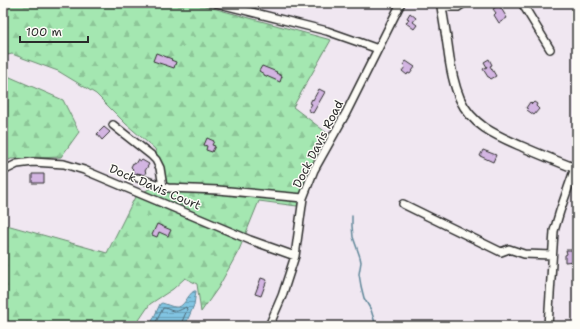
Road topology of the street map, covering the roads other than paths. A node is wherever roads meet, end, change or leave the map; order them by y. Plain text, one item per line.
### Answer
1 (216, 3) edge
2 (401, 3) edge
3 (464, 3) edge
4 (522, 3) edge
5 (441, 5) edge
6 (550, 49) dead end
7 (378, 50) junction
8 (113, 125) dead end
9 (576, 169) edge
10 (3, 171) edge
11 (138, 178) dead end
12 (163, 186) junction
13 (303, 198) junction
14 (402, 204) dead end
15 (552, 255) junction
16 (295, 256) junction
17 (269, 326) edge
18 (548, 326) edge

1 - 7 street
2 - 7 street, Dock Davis Road
3 - 5 street
4 - 6 street
5 - 9 main road
7 - 13 street, Dock Davis Road
8 - 12 street
9 - 15 street
10 - 16 street, Dock Davis Court
11 - 12 street
12 - 13 street
13 - 16 street, Dock Davis Road
14 - 15 street
15 - 18 street
16 - 17 street, Dock Davis Road

